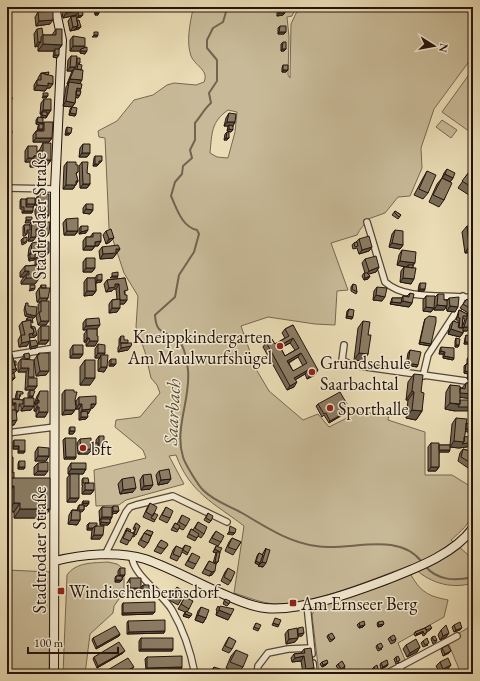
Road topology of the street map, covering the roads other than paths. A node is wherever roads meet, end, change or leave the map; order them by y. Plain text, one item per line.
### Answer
1 (55, 7) edge
2 (7, 188) edge
3 (55, 189) junction
4 (367, 222) dead end
5 (463, 296) junction
6 (473, 298) edge
7 (344, 345) dead end
8 (55, 348) junction
9 (7, 356) edge
10 (423, 376) junction
11 (473, 382) edge
12 (55, 427) junction
13 (7, 433) edge
14 (226, 522) dead end
15 (473, 528) edge
16 (106, 555) junction
17 (132, 557) junction
18 (55, 561) junction
19 (306, 605) junction
20 (456, 636) dead end
21 (311, 648) junction
22 (399, 666) junction
23 (54, 674) edge
24 (195, 674) edge
25 (257, 674) edge
26 (314, 674) edge
27 (386, 674) edge
28 (403, 674) edge

1 - 3 main road, Stadtrodaer Straße
2 - 3 street
3 - 8 main road, Stadtrodaer Straße
4 - 5 street
5 - 6 street
5 - 10 street
7 - 10 street
8 - 9 street
8 - 12 main road, Stadtrodaer Straße
10 - 11 street
12 - 13 street
12 - 18 main road, Stadtrodaer Straße
14 - 16 street
15 - 19 main road
16 - 17 main road
16 - 18 main road
17 - 19 main road
17 - 24 street
18 - 23 main road, Stadtrodaer Straße
19 - 21 street
20 - 22 street
21 - 25 street
21 - 26 street
22 - 27 street
22 - 28 street

